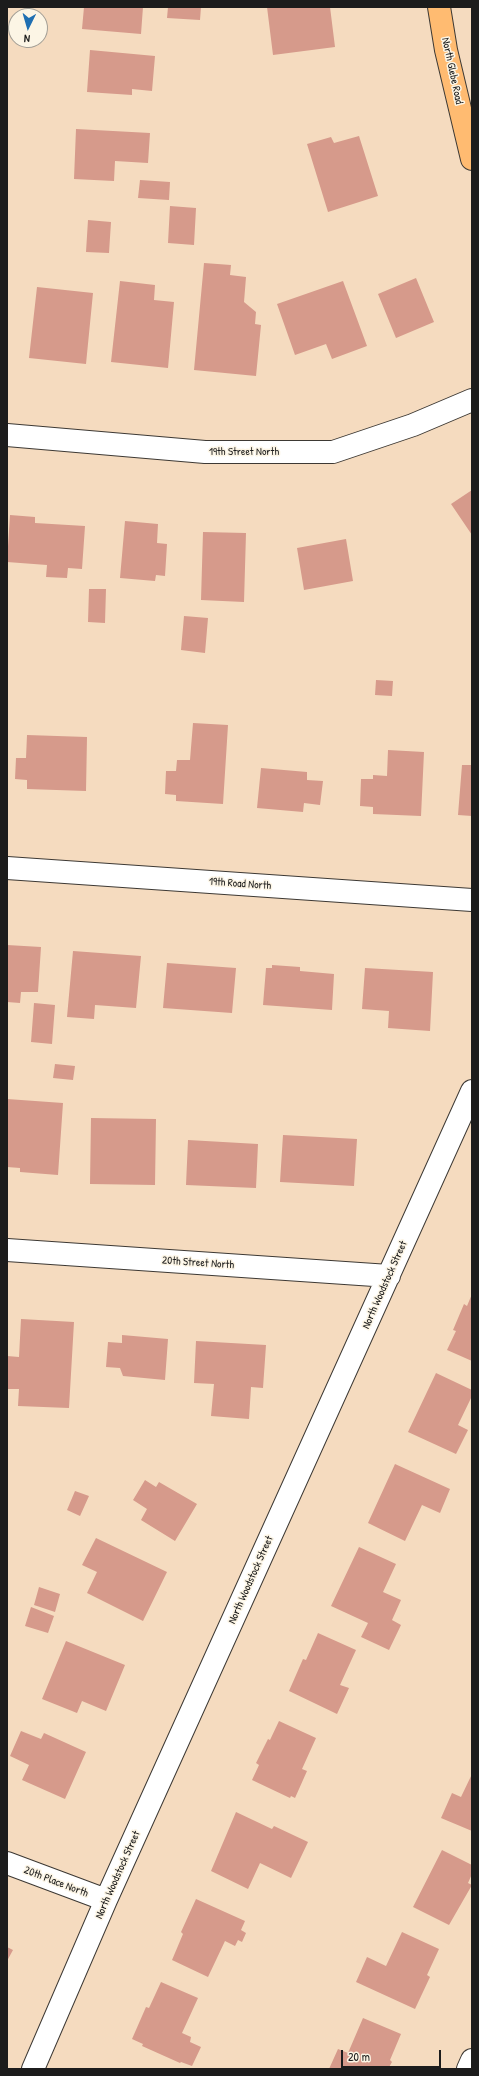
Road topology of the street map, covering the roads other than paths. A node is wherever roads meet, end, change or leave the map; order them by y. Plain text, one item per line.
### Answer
1 (439, 7) edge
2 (472, 159) edge
3 (472, 400) edge
4 (7, 435) edge
5 (7, 868) edge
6 (472, 900) edge
7 (472, 1091) edge
8 (7, 1250) edge
9 (389, 1276) junction
10 (7, 1863) edge
11 (106, 1900) junction
12 (33, 2069) edge

1 - 2 main road, North Glebe Road
3 - 4 street, 19th Street North
5 - 6 street, 19th Road North
7 - 9 street, North Woodstock Street
8 - 9 street, 20th Street North
9 - 11 street, North Woodstock Street
10 - 11 street, 20th Place North
11 - 12 street, North Woodstock Street

